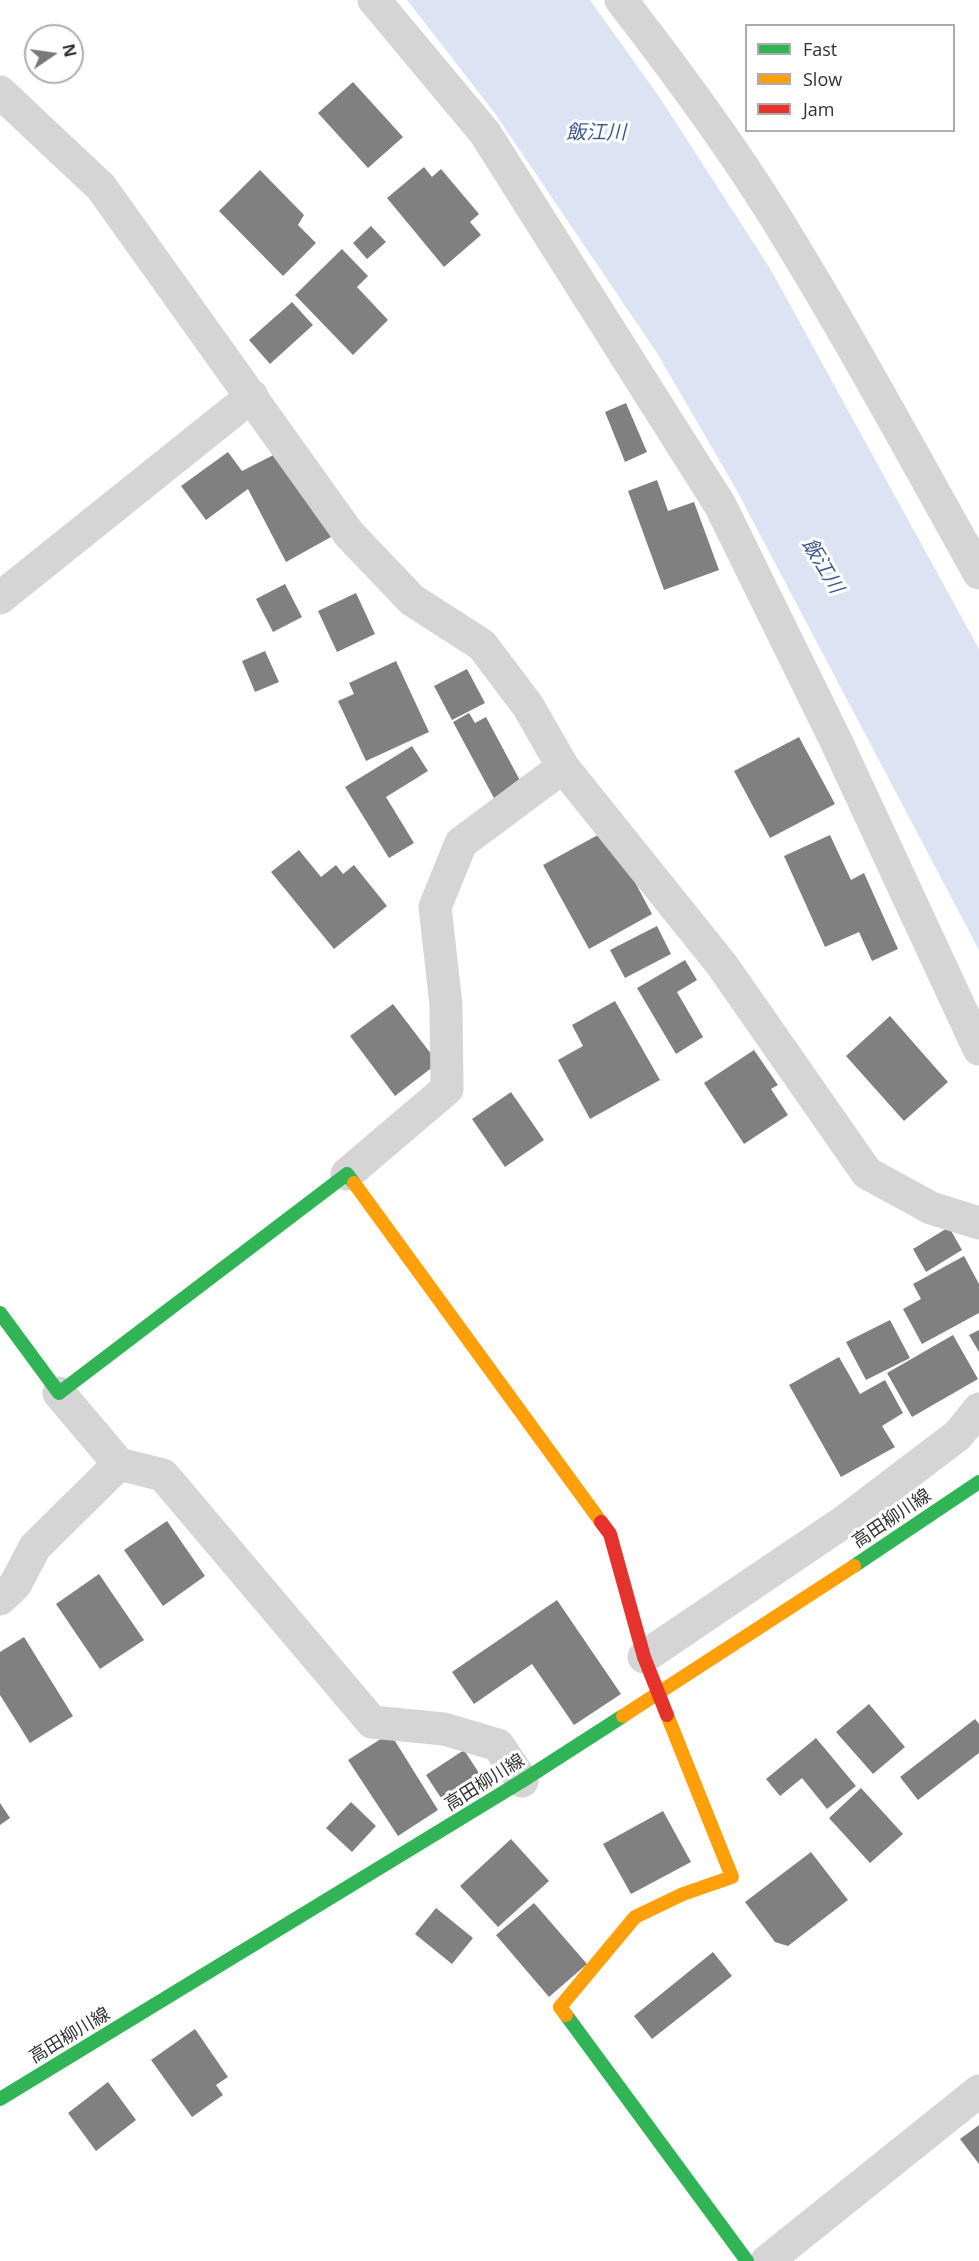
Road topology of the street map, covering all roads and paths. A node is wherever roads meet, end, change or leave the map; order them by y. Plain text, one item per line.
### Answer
1 (374, 0) edge
2 (621, 0) edge
3 (0, 92) edge
4 (252, 396) junction
5 (979, 573) edge
6 (0, 598) edge
7 (563, 767) junction
8 (979, 1049) edge
9 (347, 1174) junction
10 (979, 1223) edge
11 (0, 1313) edge
12 (59, 1393) junction
13 (979, 1409) edge
14 (118, 1464) junction
15 (979, 1482) edge
16 (0, 1599) edge
17 (644, 1657) junction
18 (657, 1694) junction
19 (522, 1781) junction
20 (979, 2091) edge
21 (0, 2099) edge
22 (747, 2261) edge
23 (767, 2261) edge

1 - 8 street
2 - 5 street
3 - 4 street
4 - 6 street
4 - 7 street
7 - 9 street
7 - 10 street
9 - 12 street
9 - 17 street
11 - 12 street
12 - 14 street
13 - 17 street
14 - 16 street
14 - 19 street
15 - 18 street, 高田柳川線
17 - 18 street
18 - 19 street, 高田柳川線
18 - 22 street
19 - 21 street, 高田柳川線
20 - 23 street

